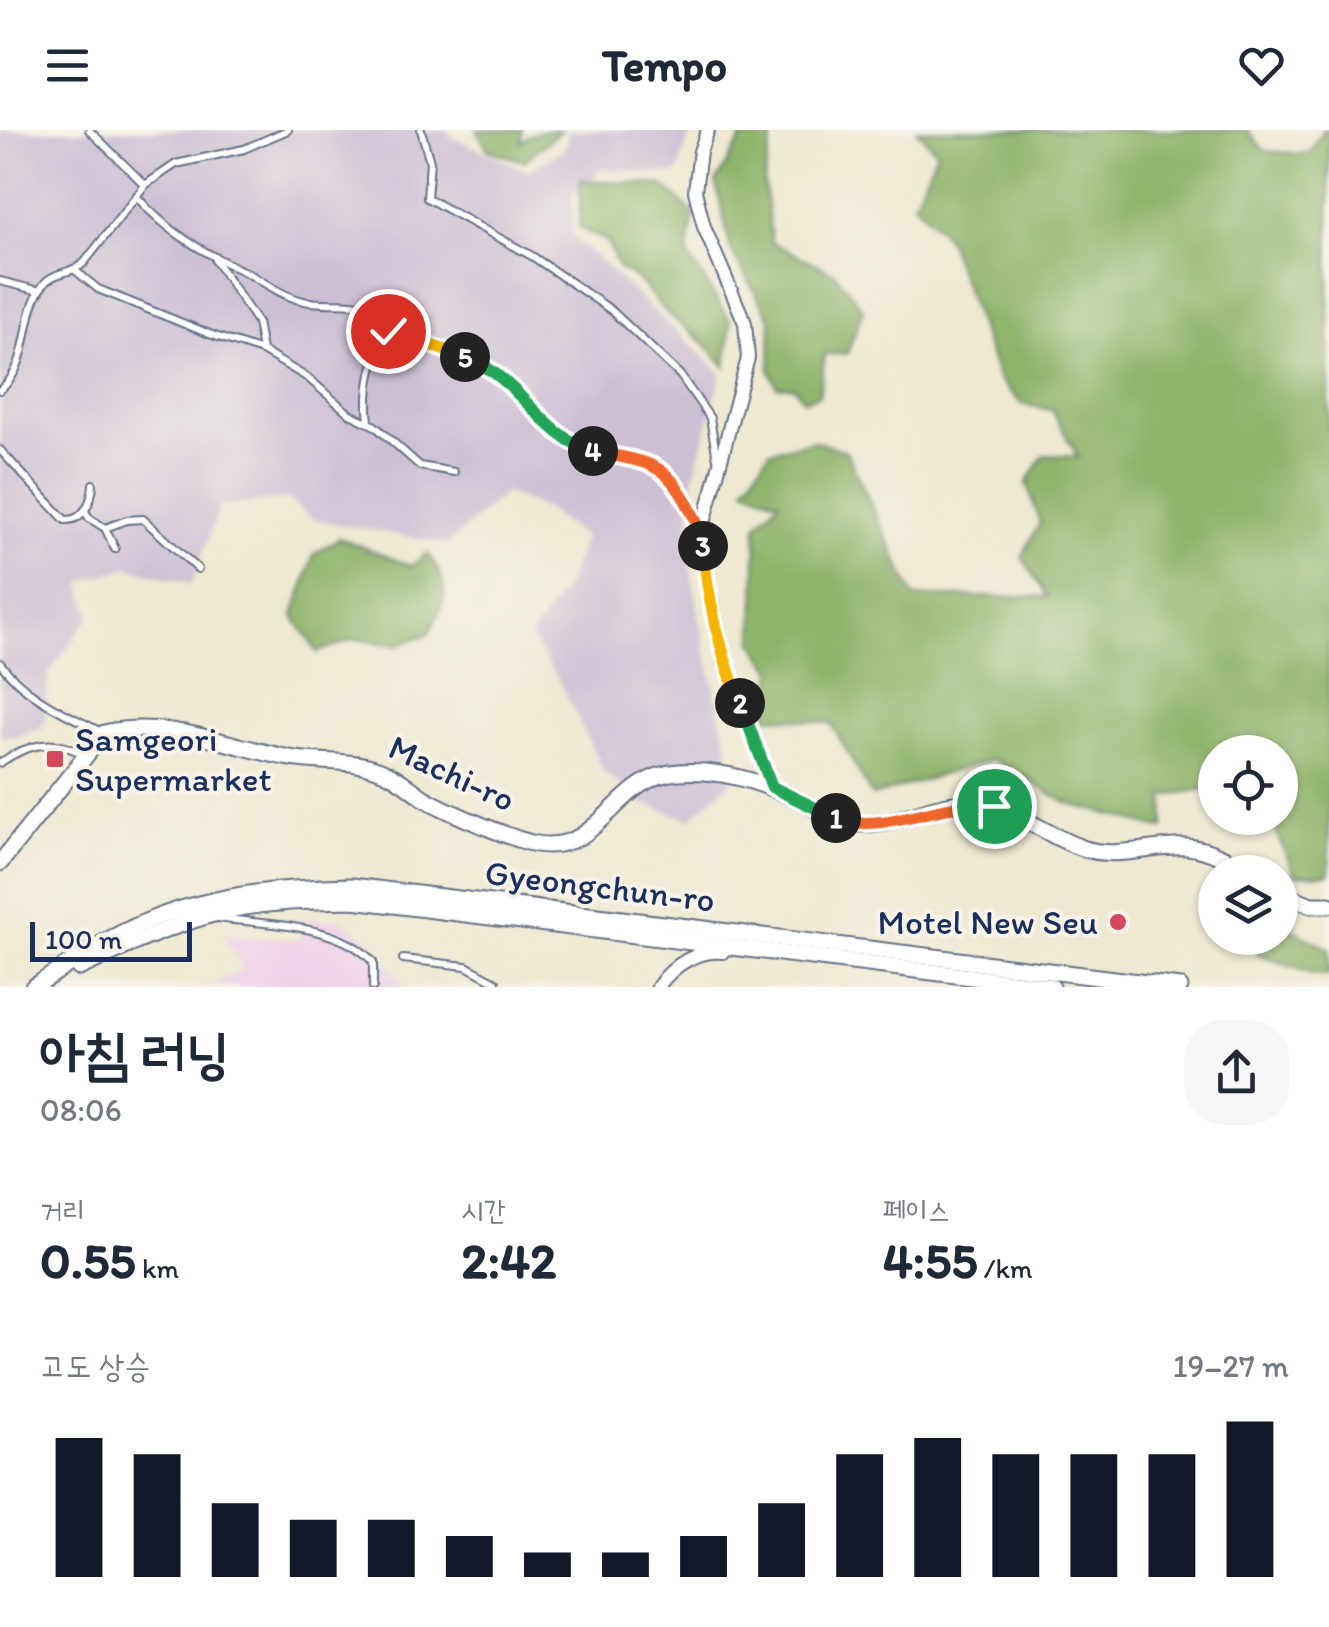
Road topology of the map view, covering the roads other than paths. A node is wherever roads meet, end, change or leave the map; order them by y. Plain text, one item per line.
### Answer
1 (89, 130) edge
2 (288, 130) edge
3 (421, 130) edge
4 (708, 130) edge
5 (145, 185) junction
6 (137, 197) junction
7 (215, 260) junction
8 (76, 271) junction
9 (0, 281) edge
10 (40, 292) junction
11 (388, 331) junction
12 (262, 350) junction
13 (0, 390) edge
14 (369, 422) junction
15 (0, 450) edge
16 (718, 468) junction
17 (454, 472) dead end
18 (93, 484) dead end
19 (85, 512) junction
20 (105, 528) junction
21 (702, 531) junction
22 (115, 550) dead end
23 (198, 569) dead end
24 (0, 663) edge
25 (104, 733) junction
26 (84, 756) junction
27 (0, 763) edge
28 (772, 787) junction
29 (1216, 855) edge
30 (0, 863) edge
31 (1298, 900) edge
32 (1329, 905) edge
33 (206, 916) junction
34 (403, 959) dead end
35 (831, 959) junction
36 (1010, 982) junction
37 (1097, 983) edge
38 (36, 987) edge
39 (373, 987) edge
40 (493, 987) edge
41 (658, 987) edge
42 (1029, 987) edge
43 (1052, 987) edge
44 (1180, 987) edge

1 - 5 lane
2 - 5 lane
3 - 16 lane
4 - 16 street
5 - 6 lane
6 - 7 lane
6 - 8 lane
7 - 11 lane
7 - 12 lane
8 - 10 lane
8 - 12 lane
9 - 10 lane
10 - 13 lane
11 - 14 lane
11 - 21 lane
12 - 14 lane
14 - 17 lane
15 - 19 lane
16 - 21 street
18 - 19 lane
19 - 20 lane
20 - 22 lane
20 - 23 lane
21 - 28 street
24 - 25 lane
25 - 26 street
25 - 28 street, Machi-ro
26 - 27 lane
26 - 30 street
28 - 29 street, Machi-ro
31 - 32 street
33 - 35 street, Gyeongchun-ro
33 - 38 street, Gyeongchun-ro
33 - 39 lane
34 - 40 lane
35 - 36 street, Gyeongchun-ro
35 - 41 street
36 - 42 street
36 - 43 street, Gyeongchun-ro
37 - 38 street, Gyeongchun-ro
37 - 44 street, Gyeongchun-ro

